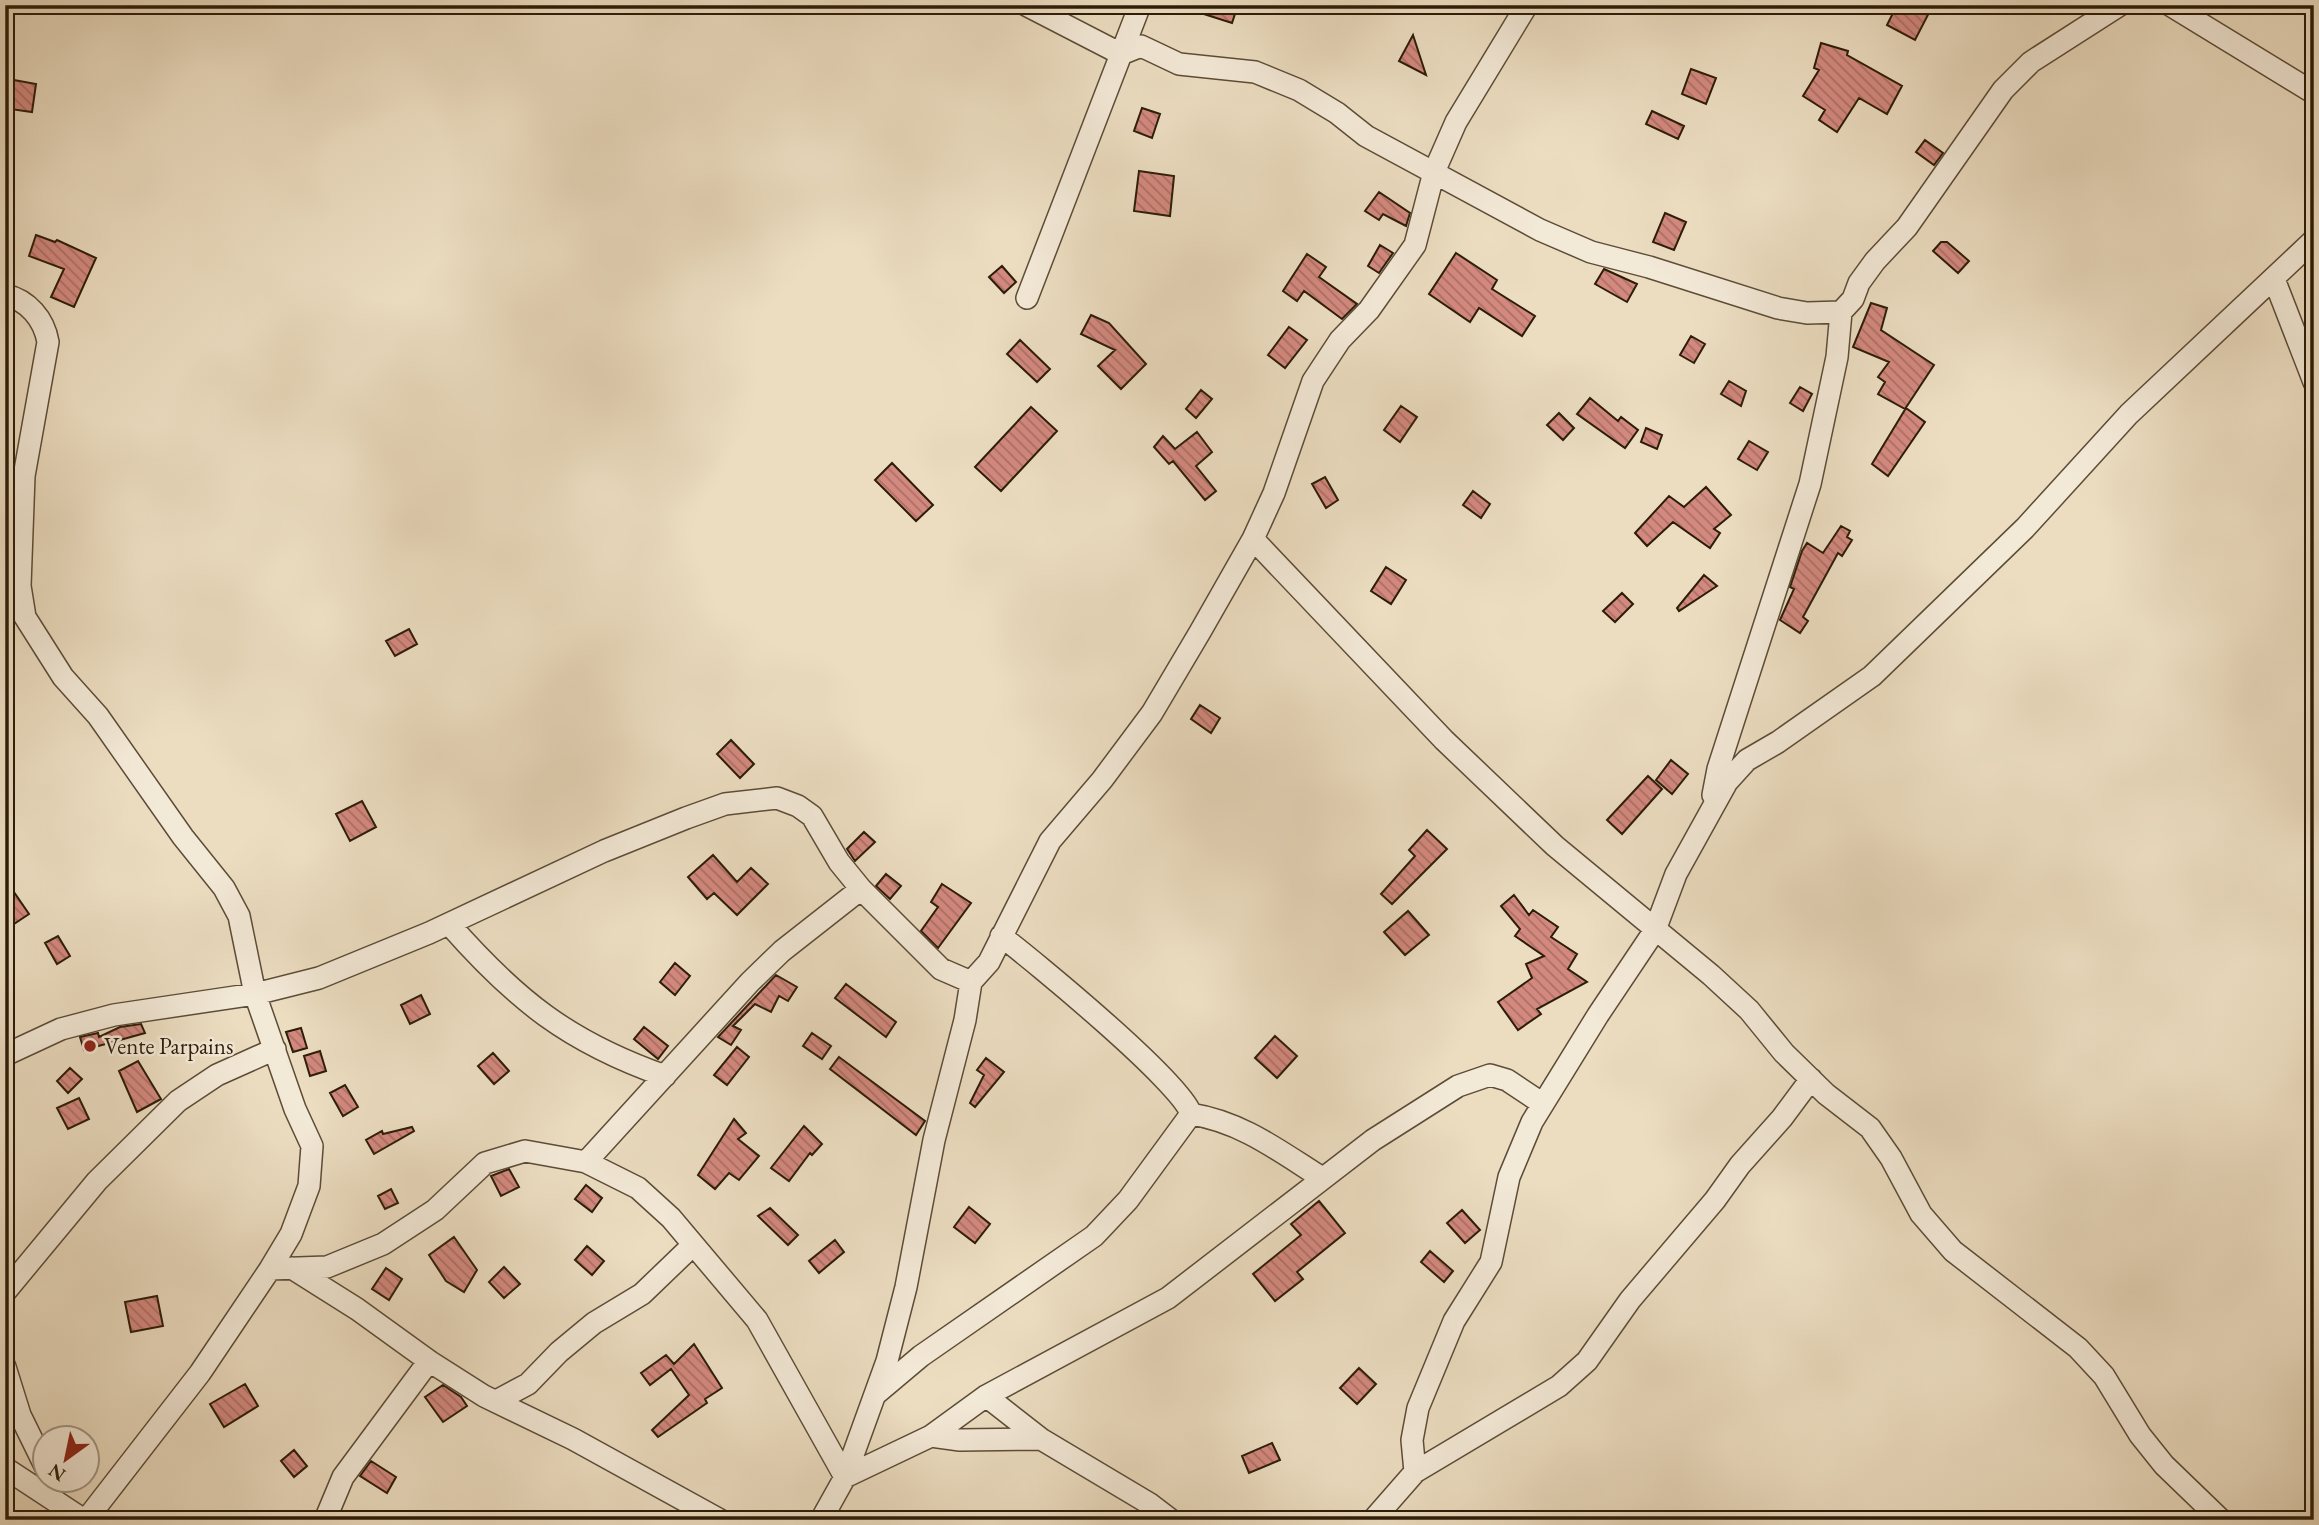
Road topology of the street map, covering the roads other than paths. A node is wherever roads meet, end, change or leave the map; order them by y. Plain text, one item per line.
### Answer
1 (1026, 5) edge
2 (1140, 5) edge
3 (1527, 5) edge
4 (2120, 5) edge
5 (2170, 5) edge
6 (1121, 54) junction
7 (2314, 93) edge
8 (1434, 172) junction
9 (2314, 240) edge
10 (2274, 279) junction
11 (5, 295) edge
12 (1027, 298) dead end
13 (1840, 312) junction
14 (2314, 382) edge
15 (1252, 540) junction
16 (1710, 811) junction
17 (862, 889) junction
18 (449, 924) junction
19 (1655, 930) junction
20 (1001, 936) junction
21 (971, 982) junction
22 (255, 993) junction
23 (275, 1049) junction
24 (5, 1055) edge
25 (665, 1076) junction
26 (1811, 1079) junction
27 (1543, 1104) junction
28 (1191, 1114) junction
29 (586, 1162) junction
30 (1322, 1178) junction
31 (693, 1245) junction
32 (292, 1268) junction
33 (270, 1269) junction
34 (5, 1292) edge
35 (429, 1361) junction
36 (5, 1367) edge
37 (876, 1394) junction
38 (986, 1396) junction
39 (498, 1400) junction
40 (931, 1436) junction
41 (32, 1439) edge
42 (1041, 1439) junction
43 (5, 1468) edge
44 (1415, 1472) junction
45 (845, 1476) junction
46 (56, 1494) edge
47 (63, 1512) edge
48 (85, 1520) edge
49 (325, 1520) edge
50 (720, 1520) edge
51 (821, 1520) edge
52 (1171, 1520) edge
53 (1373, 1520) edge
54 (2221, 1520) edge

1 - 6 street
2 - 6 street
3 - 8 street
4 - 13 street
5 - 7 street
6 - 8 street
6 - 12 street
8 - 13 street
8 - 15 street
9 - 10 street
10 - 14 street
10 - 16 street
11 - 22 street
13 - 16 street
15 - 19 street
15 - 20 street
16 - 19 street
17 - 18 street
17 - 21 street
17 - 25 street
18 - 22 street
18 - 25 street
19 - 26 street
19 - 27 street
20 - 21 street
20 - 28 street
21 - 37 street
22 - 23 street
22 - 24 street
23 - 33 street
23 - 34 street
25 - 29 street
26 - 44 street
26 - 54 street
27 - 30 street
27 - 44 street
28 - 30 street
28 - 37 street
29 - 31 street
29 - 32 street
30 - 38 street
31 - 39 street
31 - 45 street
32 - 33 street
32 - 35 street
33 - 48 street
35 - 39 street
35 - 49 street
36 - 41 street
37 - 45 street
38 - 40 street
38 - 42 street
39 - 50 street
40 - 42 street
40 - 45 street
42 - 52 street
43 - 47 street
44 - 53 street
45 - 51 street
46 - 47 street
47 - 48 street

